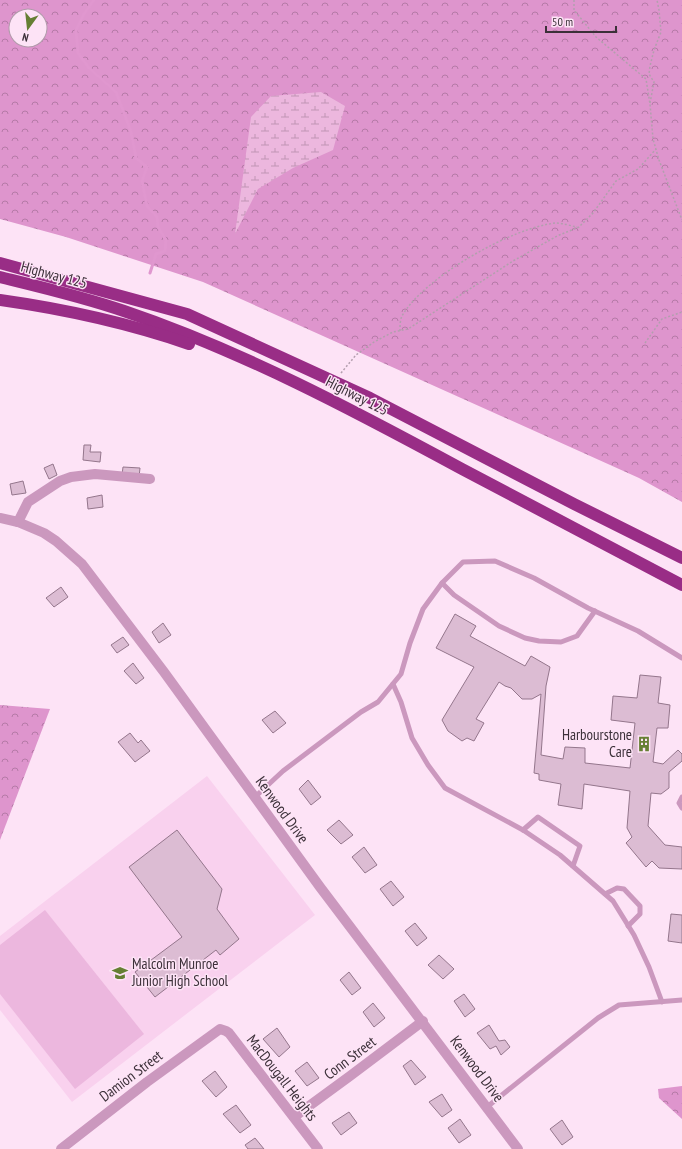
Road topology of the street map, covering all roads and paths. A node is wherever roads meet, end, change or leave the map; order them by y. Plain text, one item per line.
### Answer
1 (574, 0) edge
2 (657, 0) edge
3 (650, 104) junction
4 (656, 149) junction
5 (682, 220) edge
6 (579, 227) junction
7 (0, 263) edge
8 (0, 277) edge
9 (0, 300) edge
10 (682, 312) edge
11 (400, 330) junction
12 (645, 343) dead end
13 (283, 377) junction
14 (335, 381) junction
15 (150, 479) dead end
16 (0, 518) edge
17 (18, 522) junction
18 (682, 558) edge
19 (442, 583) junction
20 (682, 585) edge
21 (595, 611) junction
22 (682, 658) edge
23 (393, 684) junction
24 (682, 797) edge
25 (254, 798) junction
26 (682, 808) edge
27 (523, 830) junction
28 (573, 866) junction
29 (605, 894) junction
30 (628, 926) junction
31 (682, 1000) edge
32 (662, 1002) junction
33 (423, 1021) junction
34 (220, 1029) joint
35 (487, 1107) junction
36 (294, 1117) junction
37 (61, 1149) edge
38 (318, 1149) edge
39 (518, 1149) edge

1 - 3 path
2 - 3 path
3 - 4 path
4 - 5 path
4 - 6 path
6 - 11 path
6 - 11 path
7 - 14 highway, Highway 125
8 - 13 highway, Highway 125
9 - 13 highway
10 - 12 path
11 - 14 path
13 - 20 highway, Highway 125
14 - 18 highway, Highway 125
15 - 17 street
16 - 17 street, Kenwood Drive
17 - 25 street, Kenwood Drive
19 - 21 lane
19 - 21 lane
19 - 23 lane
21 - 22 lane
23 - 25 lane
23 - 27 lane
24 - 26 lane
25 - 33 street, Kenwood Drive
27 - 28 lane
27 - 28 lane
28 - 29 lane
29 - 30 lane
29 - 30 lane
30 - 32 lane
31 - 32 lane
32 - 35 lane
33 - 35 street, Kenwood Drive
33 - 36 street, Conn Street
34 - 36 street, MacDougall Heights
34 - 37 street, Damion Street
35 - 39 street, Kenwood Drive
36 - 38 street, MacDougall Heights

